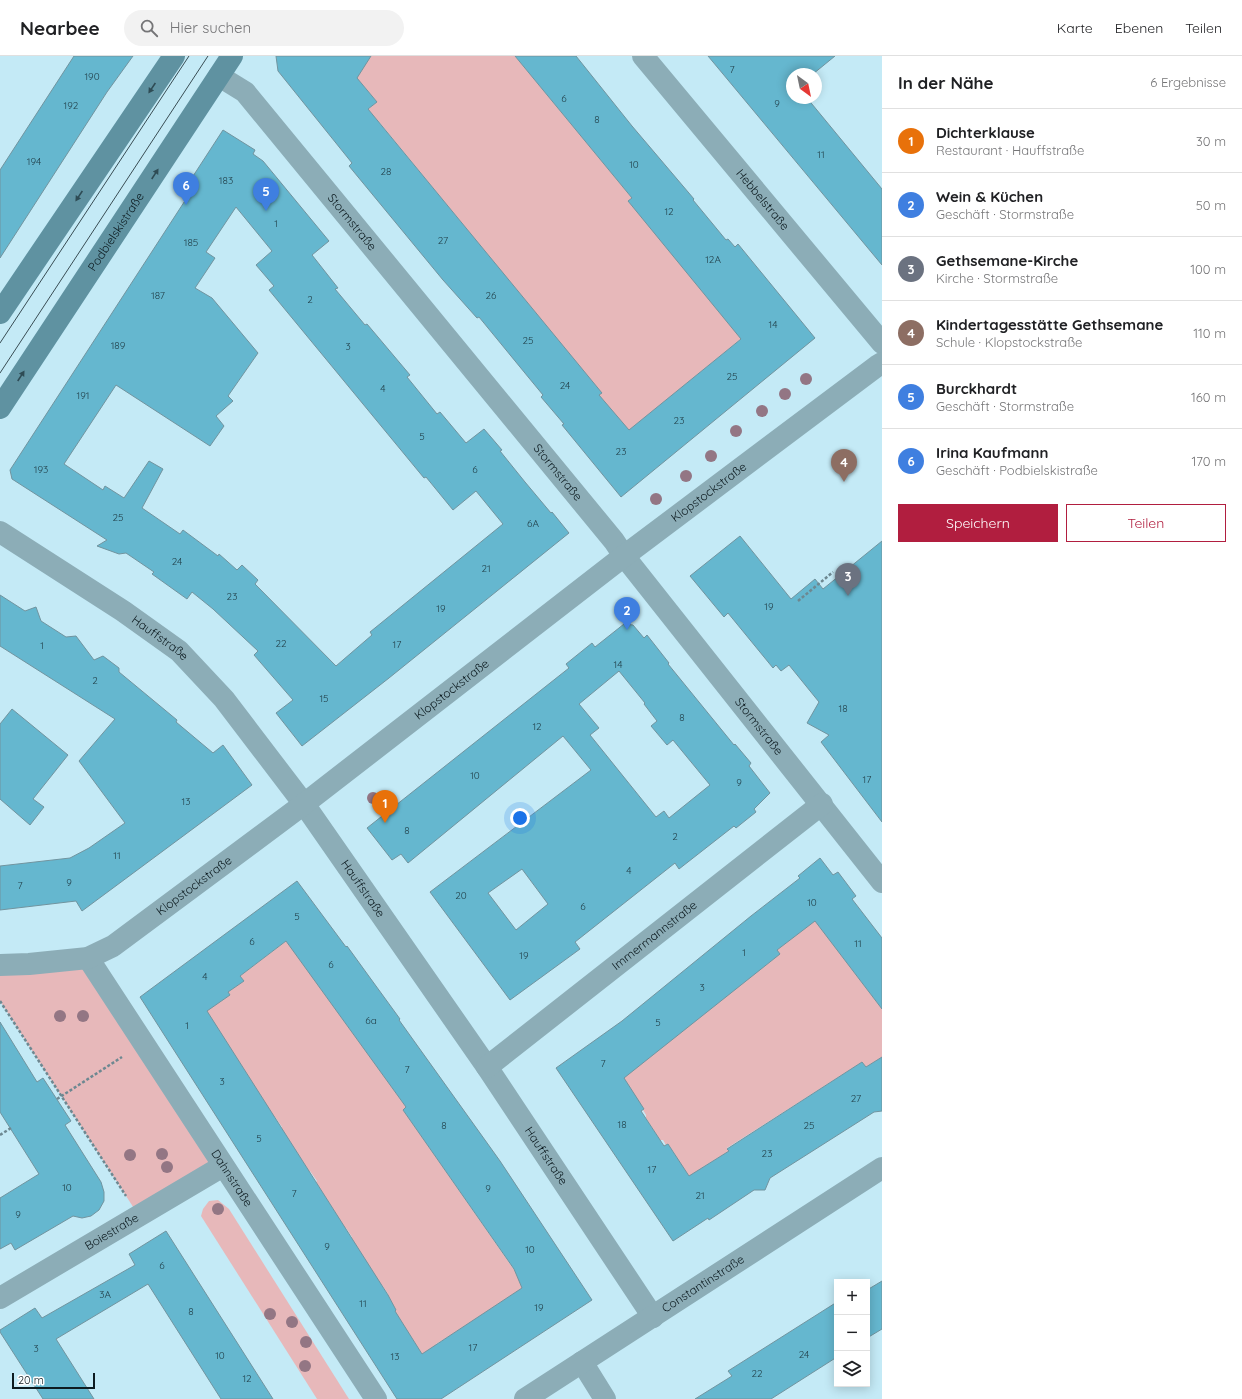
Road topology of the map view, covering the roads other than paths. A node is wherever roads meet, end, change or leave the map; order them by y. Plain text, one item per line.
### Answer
1 (174, 56) edge
2 (232, 56) edge
3 (643, 56) edge
4 (219, 76) junction
5 (0, 314) edge
6 (882, 343) edge
7 (882, 363) edge
8 (0, 408) edge
9 (0, 532) edge
10 (624, 556) junction
11 (304, 804) junction
12 (822, 804) junction
13 (882, 882) edge
14 (88, 958) junction
15 (0, 965) edge
16 (487, 1067) junction
17 (223, 1166) junction
18 (882, 1168) edge
19 (0, 1298) edge
20 (653, 1317) junction
21 (582, 1362) junction
22 (376, 1399) edge
23 (525, 1399) edge
24 (605, 1399) edge

1 -> 5 main road
2 - 4 main road, Podbielskistraße
3 - 6 street, Hebbelstraße
8 -> 4 main road, Podbielskistraße
4 - 10 street, Stormstraße
7 - 10 street, Klopstockstraße
9 - 11 street, Hauffstraße
10 - 11 street, Klopstockstraße
10 - 12 street, Stormstraße
11 - 14 street, Klopstockstraße
11 - 16 street, Hauffstraße
12 - 13 street, Stormstraße
12 - 16 street, Immermannstraße
14 - 15 street, Klopstockstraße
14 - 17 street, Dahnstraße
16 - 20 street, Hauffstraße
17 - 19 street, Boiestraße
17 - 22 street, Dahnstraße
18 - 20 street, Constantinstraße
20 - 21 street, Constantinstraße
21 - 23 street, Constantinstraße
21 - 24 street

